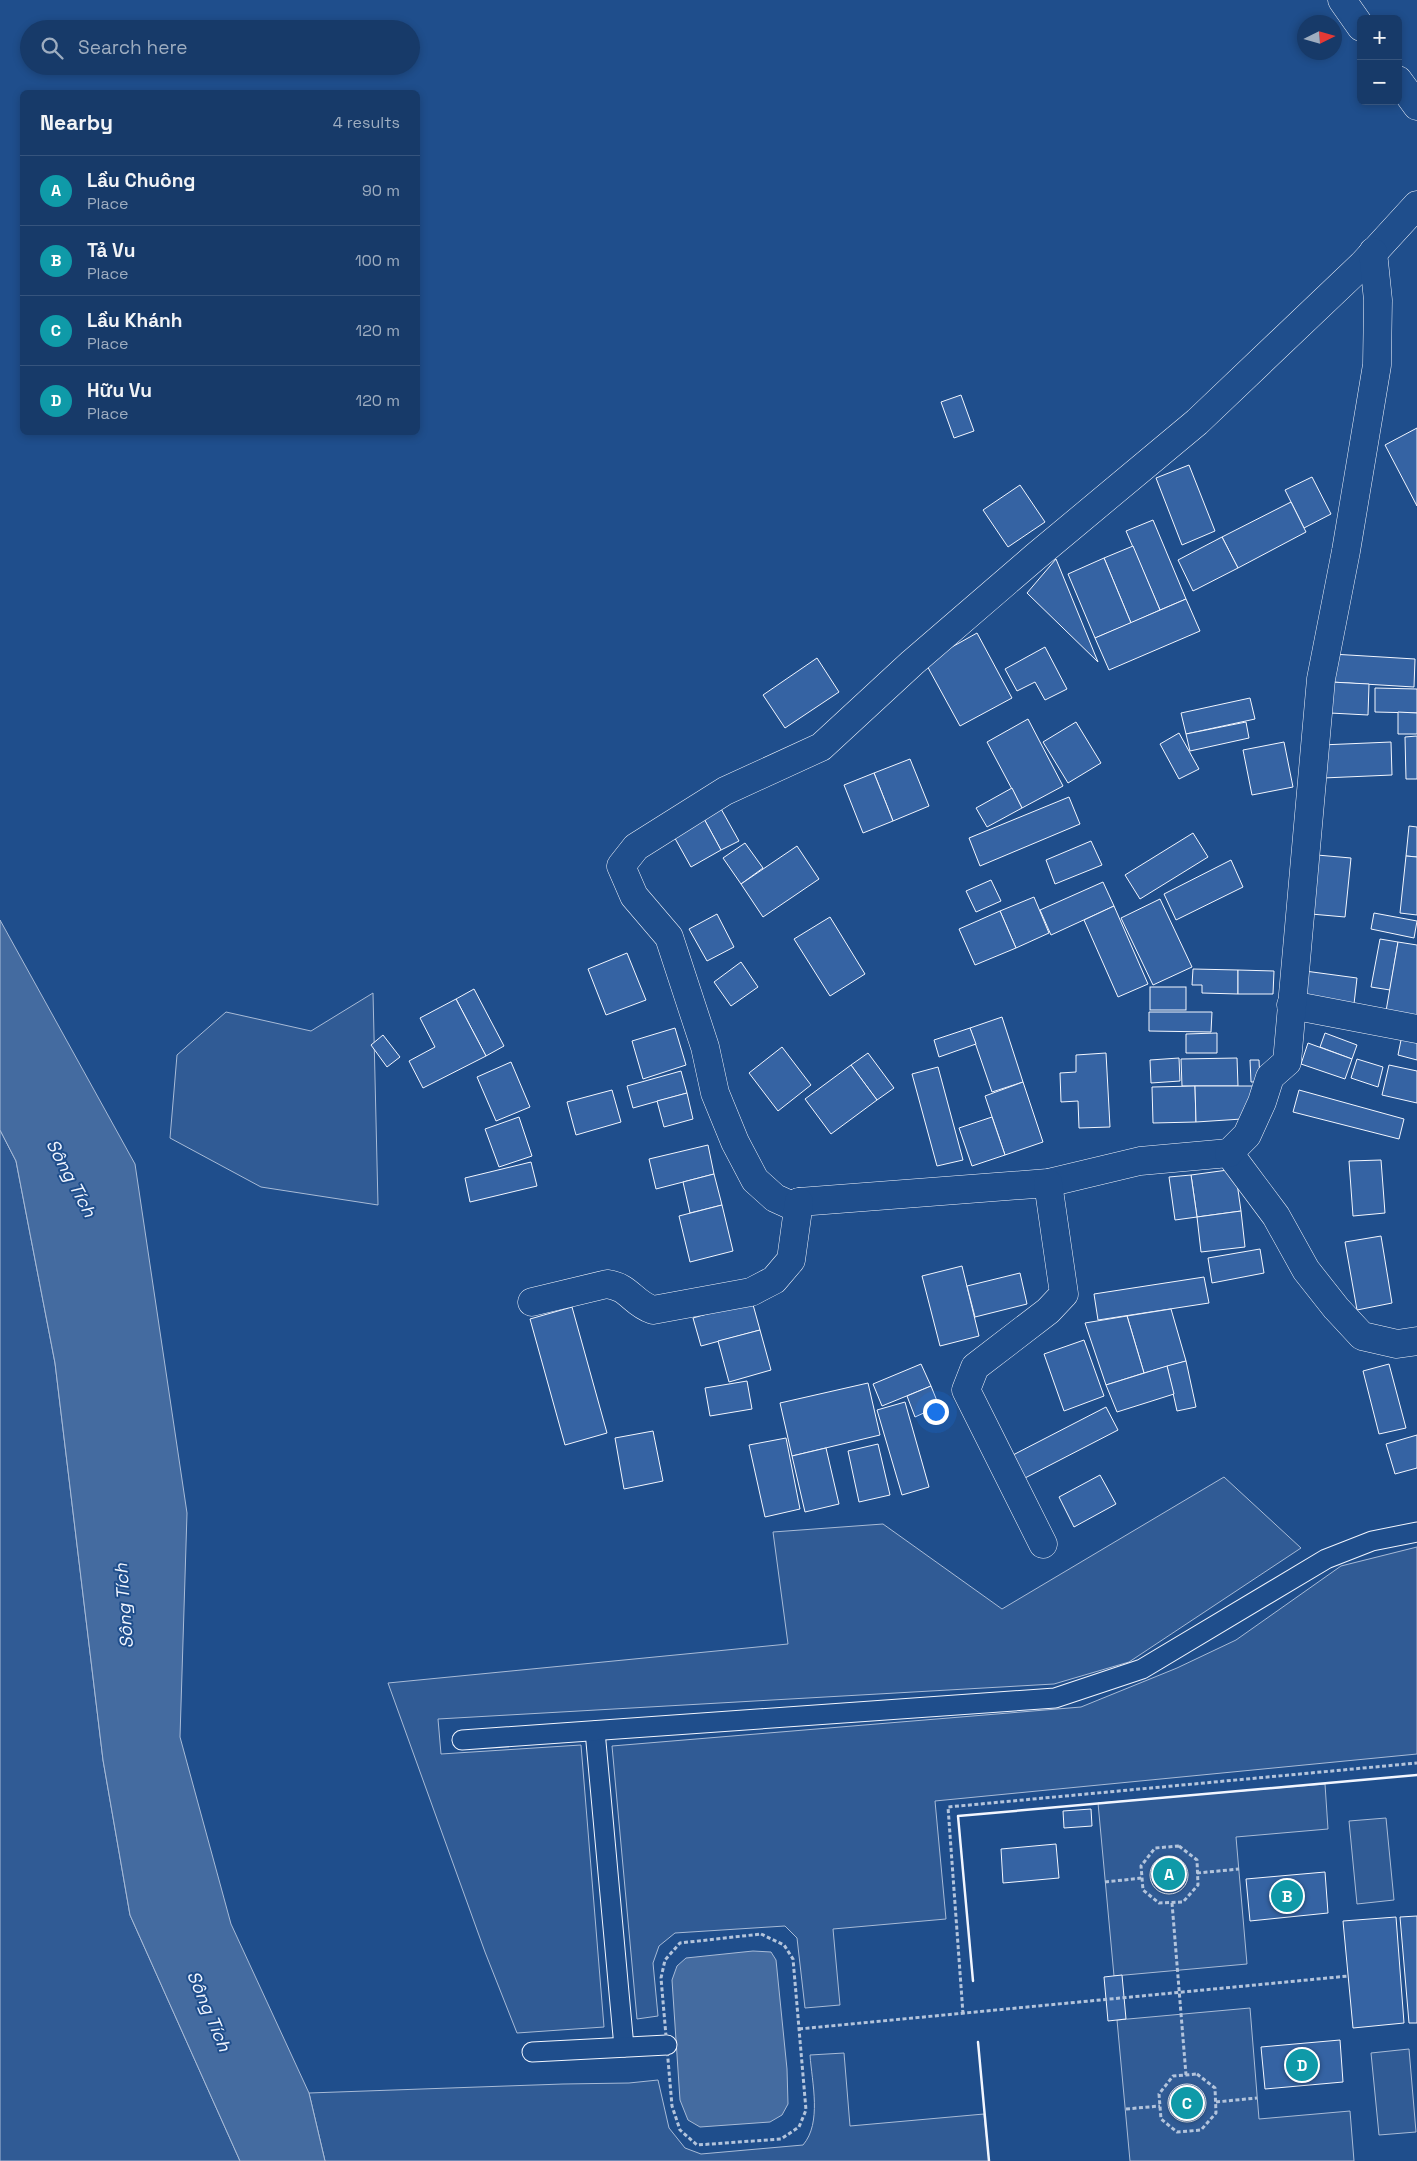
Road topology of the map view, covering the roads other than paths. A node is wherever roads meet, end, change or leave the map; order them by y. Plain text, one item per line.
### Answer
1 (1342, 0) edge
2 (1357, 21) edge
3 (1402, 85) edge
4 (1417, 106) edge
5 (1417, 205) edge
6 (1373, 252) junction
7 (1291, 1006) junction
8 (1417, 1029) edge
9 (1229, 1153) junction
10 (1048, 1183) junction
11 (798, 1202) junction
12 (532, 1302) dead end
13 (1417, 1341) edge
14 (1417, 1532) edge
15 (1043, 1544) dead end
16 (595, 1731) junction
17 (462, 1740) dead end
18 (667, 2045) road end
19 (624, 2047) junction
20 (532, 2052) dead end

1 - 2 main road
3 - 4 main road
5 - 6 main road
6 - 7 main road
6 - 11 main road
7 - 8 main road
7 - 9 main road
9 - 10 main road
9 - 13 main road
10 - 11 main road
10 - 15 main road
11 - 12 main road
14 - 16 lane
16 - 17 lane
16 - 19 lane
18 - 19 lane
19 - 20 lane

